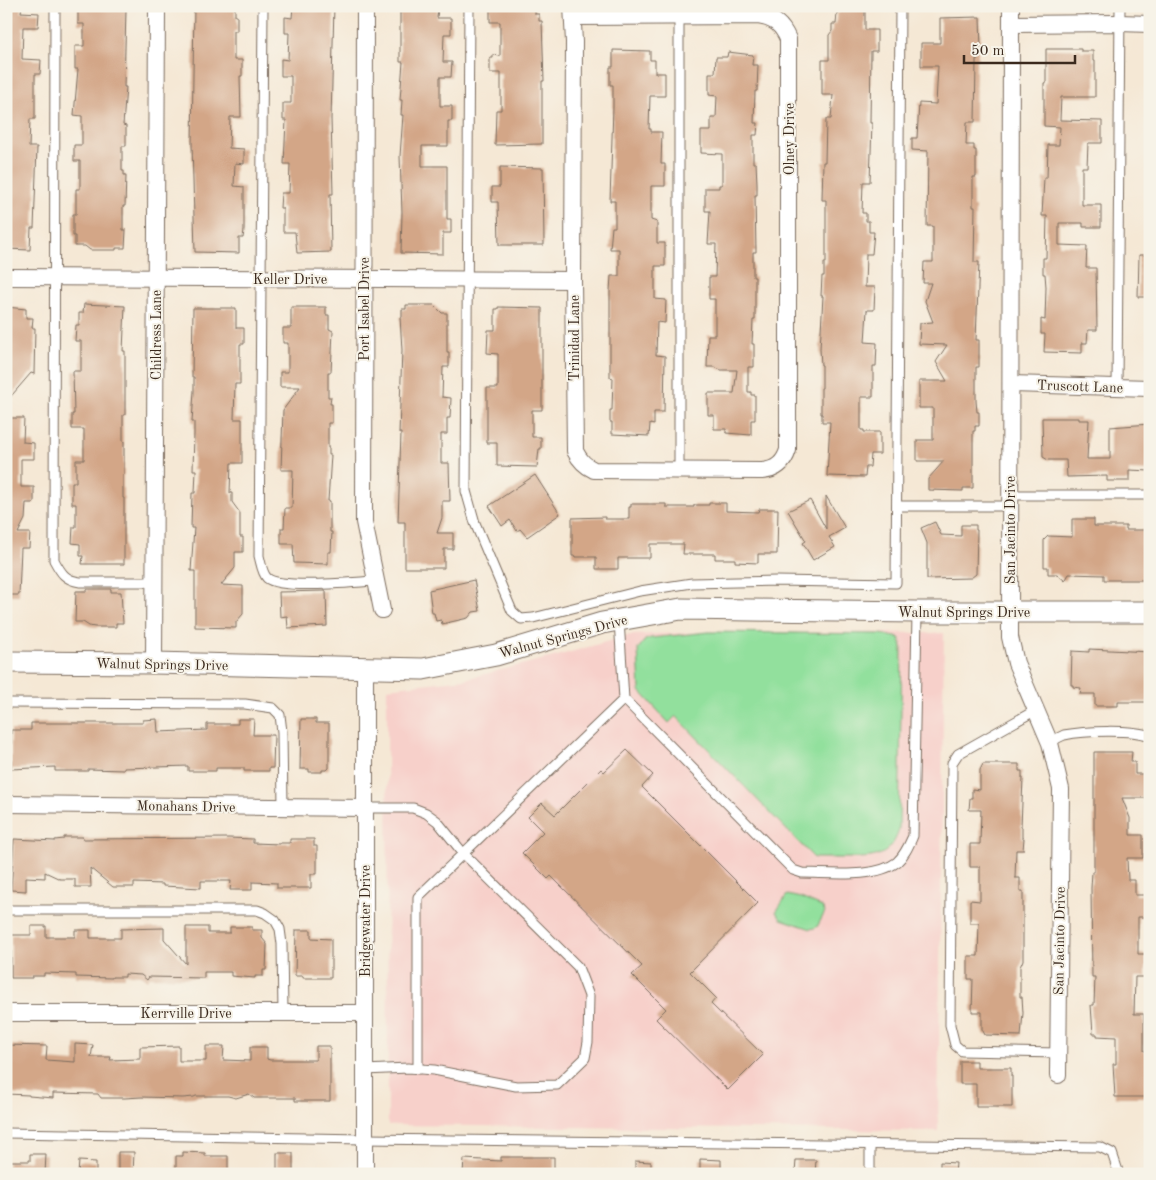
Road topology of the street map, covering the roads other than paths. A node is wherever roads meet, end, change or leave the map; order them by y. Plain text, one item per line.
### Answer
1 (55, 6) edge
2 (157, 6) edge
3 (263, 6) edge
4 (365, 6) edge
5 (469, 6) edge
6 (900, 6) edge
7 (1011, 6) edge
8 (679, 11) edge
9 (572, 12) edge
10 (1119, 14) edge
11 (1011, 24) junction
12 (1150, 24) edge
13 (6, 278) edge
14 (55, 278) junction
15 (156, 278) junction
16 (261, 278) junction
17 (364, 279) junction
18 (468, 280) junction
19 (573, 280) junction
20 (1011, 384) junction
21 (1117, 387) junction
22 (1150, 388) edge
23 (782, 463) joint
24 (679, 471) junction
25 (1150, 496) edge
26 (1010, 501) junction
27 (897, 506) junction
28 (376, 581) junction
29 (154, 582) junction
30 (382, 610) dead end
31 (917, 612) junction
32 (1010, 612) junction
33 (1150, 612) edge
34 (619, 620) junction
35 (6, 662) edge
36 (154, 663) junction
37 (366, 668) junction
38 (624, 699) junction
39 (6, 703) edge
40 (1036, 710) junction
41 (1150, 736) edge
42 (1050, 743) junction
43 (6, 804) edge
44 (283, 807) junction
45 (365, 808) junction
46 (463, 853) junction
47 (6, 910) edge
48 (6, 1013) edge
49 (283, 1013) junction
50 (365, 1013) junction
51 (1058, 1053) junction
52 (418, 1069) junction
53 (365, 1070) junction
54 (1058, 1075) dead end
55 (6, 1133) edge
56 (365, 1139) junction
57 (870, 1144) junction
58 (365, 1174) edge
59 (870, 1174) edge
60 (1118, 1174) edge

1 - 14 lane
2 - 15 street, Childress Lane
3 - 16 lane
4 - 17 street, Port Isabel Drive
5 - 18 lane
6 - 27 lane
7 - 11 street, San Jacinto Drive
8 - 9 street, Olney Drive
8 - 23 street, Olney Drive
8 - 24 lane
9 - 19 street, Trinidad Lane
10 - 11 street
10 - 12 street
10 - 21 lane
11 - 20 street, San Jacinto Drive
13 - 14 street, Keller Drive
14 - 15 street, Keller Drive
14 - 29 lane
15 - 16 street, Keller Drive
15 - 29 street, Childress Lane
16 - 17 street, Keller Drive
16 - 28 lane
17 - 18 street, Keller Drive
17 - 28 street, Port Isabel Drive
18 - 19 street, Keller Drive
18 - 27 lane
19 - 24 street, Trinidad Lane
20 - 21 street, Truscott Lane
20 - 26 street, San Jacinto Drive
21 - 22 street, Truscott Lane
23 - 24 street, Trinidad Lane
25 - 26 lane
26 - 27 lane
26 - 32 street, San Jacinto Drive
28 - 30 street, Port Isabel Drive
29 - 36 street, Childress Lane
31 - 32 street, Walnut Springs Drive
31 - 34 street, Walnut Springs Drive
31 - 38 lane
32 - 33 street, Walnut Springs Drive
32 - 40 street, San Jacinto Drive
34 - 37 street, Walnut Springs Drive
34 - 38 lane
35 - 36 street, Walnut Springs Drive
36 - 37 street, Walnut Springs Drive
37 - 45 street, Bridgewater Drive
38 - 46 lane
39 - 44 lane
40 - 42 street, San Jacinto Drive
40 - 51 lane
41 - 42 lane
42 - 51 street, San Jacinto Drive
43 - 44 street, Monahans Drive
44 - 45 street, Monahans Drive
45 - 46 lane
45 - 50 street, Bridgewater Drive
46 - 52 lane
46 - 52 lane
47 - 49 lane
48 - 49 street, Kerrville Drive
49 - 50 street, Kerrville Drive
50 - 53 street, Bridgewater Drive
51 - 54 street, San Jacinto Drive
52 - 53 lane
53 - 56 street, Bridgewater Drive
55 - 56 lane
56 - 57 lane
56 - 58 street, Bridgewater Drive
57 - 59 lane
57 - 60 lane

